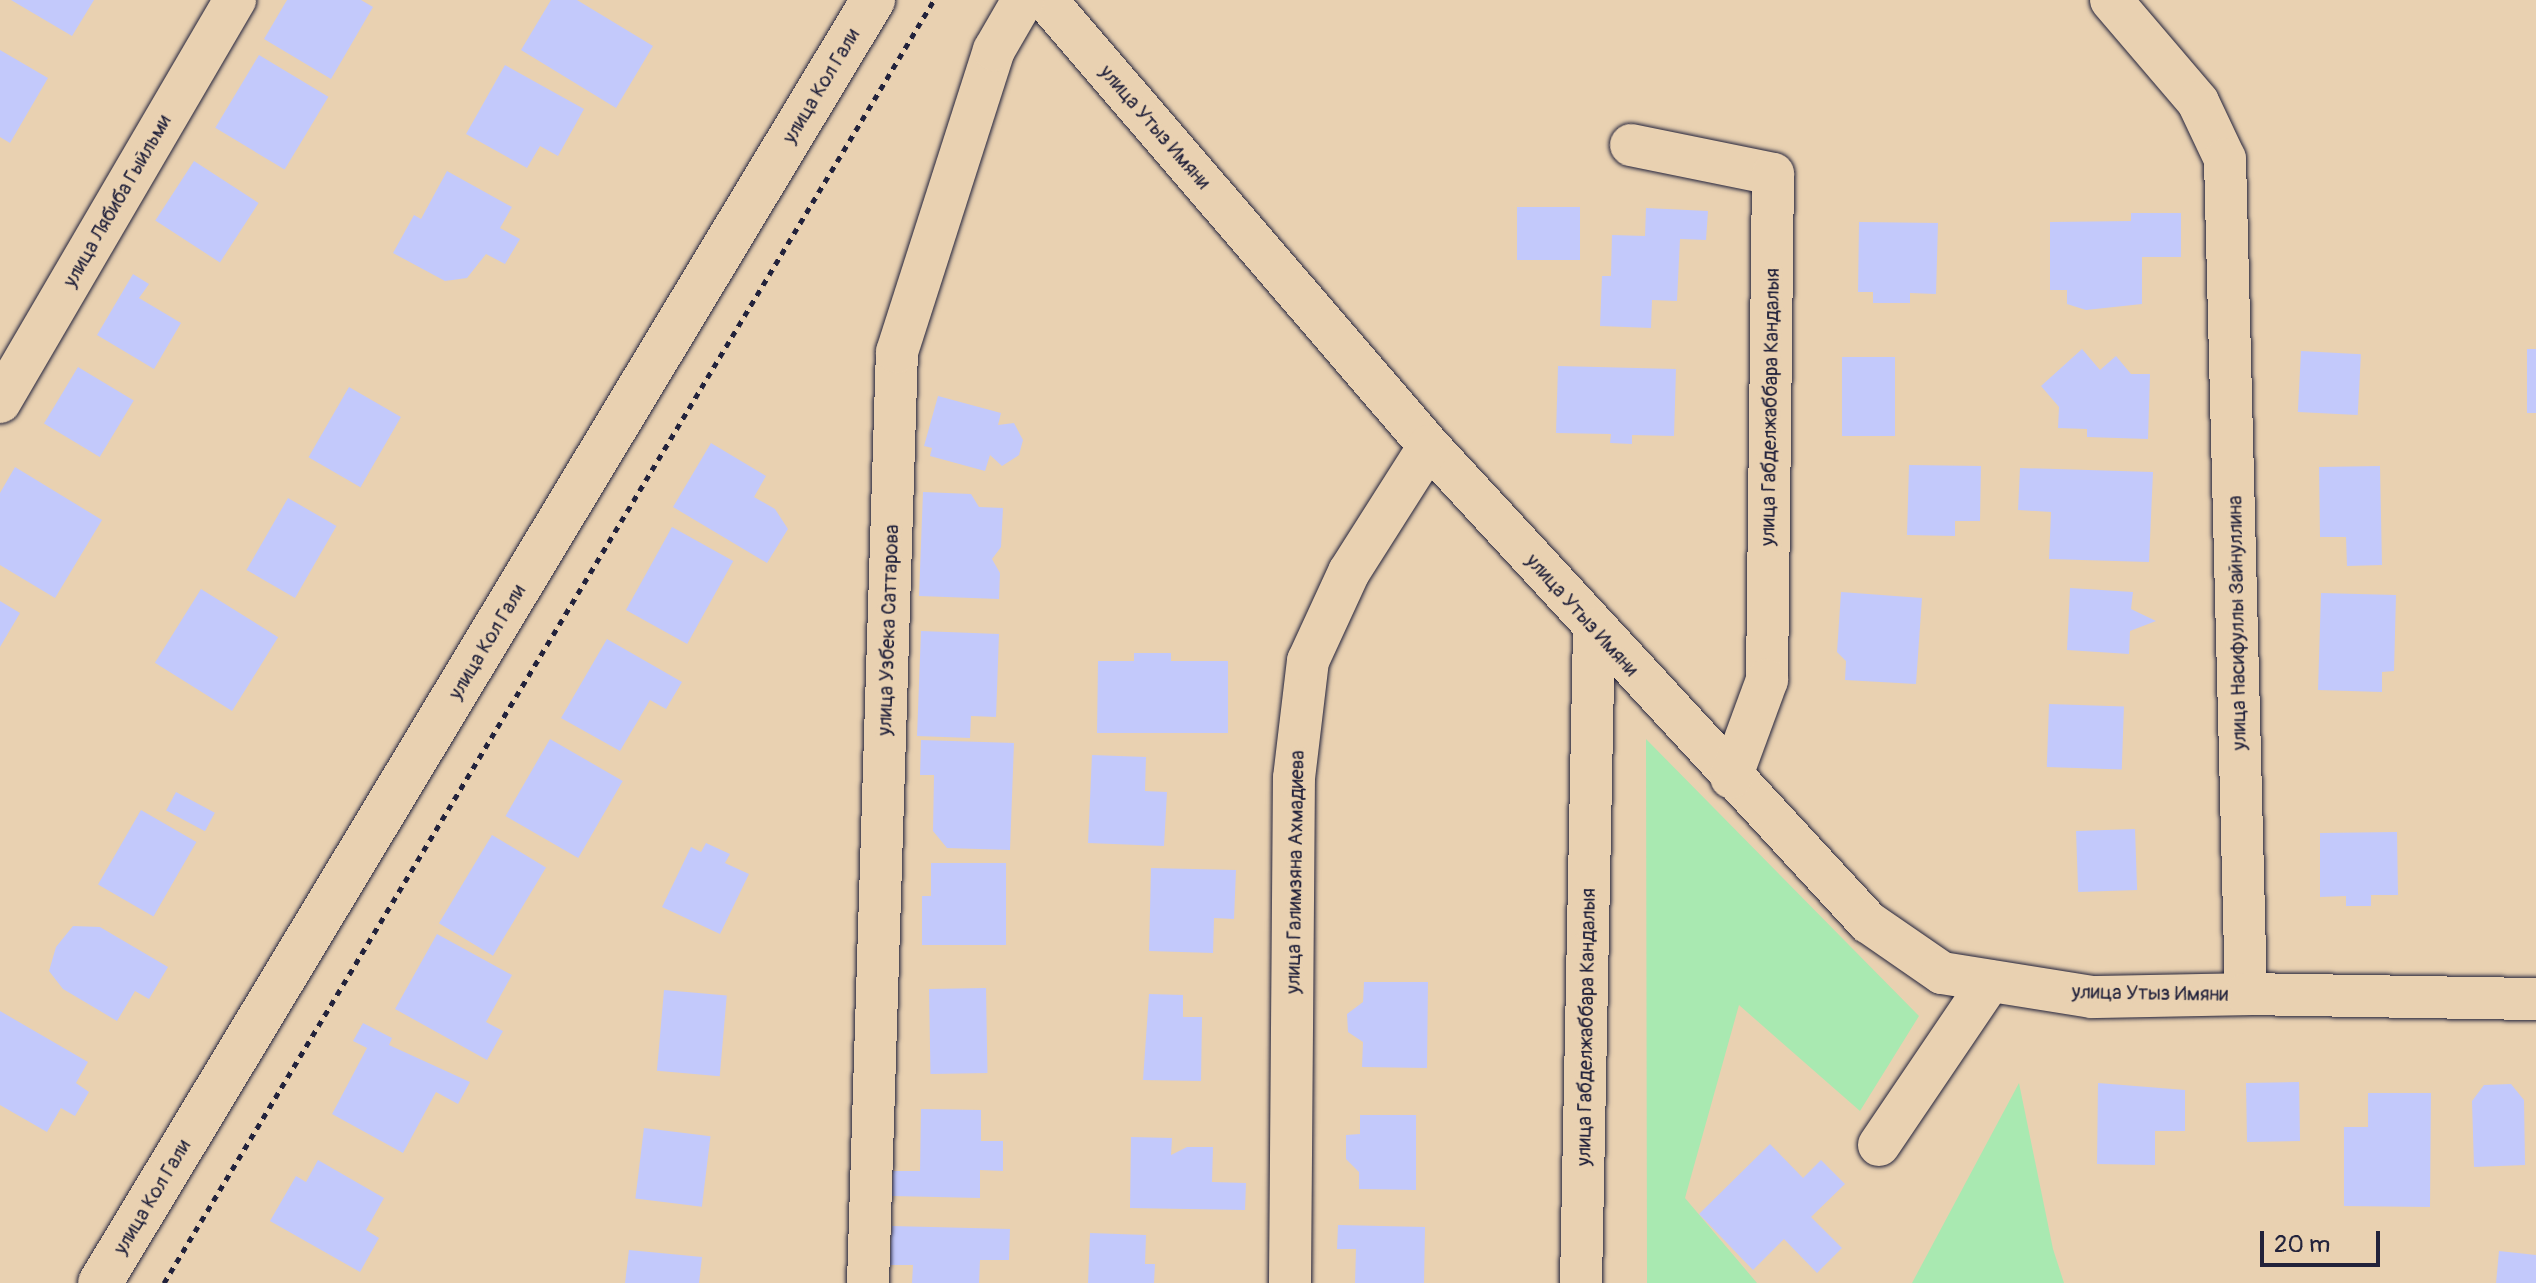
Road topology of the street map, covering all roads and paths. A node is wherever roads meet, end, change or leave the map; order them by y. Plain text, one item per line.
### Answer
1 (235, 0) edge
2 (873, 0) edge
3 (934, 0) edge
4 (1023, 0) edge
5 (1046, 0) edge
6 (2111, 0) edge
7 (1631, 145) dead end
8 (0, 402) edge
9 (1429, 446) junction
10 (1594, 628) junction
11 (1731, 778) junction
12 (1990, 981) junction
13 (2246, 994) junction
14 (2536, 999) edge
15 (1879, 1145) dead end
16 (100, 1283) edge
17 (164, 1283) edge
18 (868, 1283) edge
19 (1290, 1283) edge
20 (1581, 1283) edge

1 - 8 street, улица Лябиба Гыйльми
2 - 16 street, улица Кол Гали
3 - 17 path
4 - 18 street, улица Узбека Саттарова
5 - 9 street, улица Утыз Имяни
6 - 13 street, улица Насифуллы Зайнуллина
7 - 11 street, улица Габделжаббара Кандалыя
9 - 10 street, улица Утыз Имяни
9 - 19 street, улица Галимзяна Ахмадиева
10 - 11 street, улица Утыз Имяни
10 - 20 street, улица Габделжаббара Кандалыя
11 - 12 street, улица Утыз Имяни
12 - 13 street, улица Утыз Имяни
12 - 15 street
13 - 14 street

